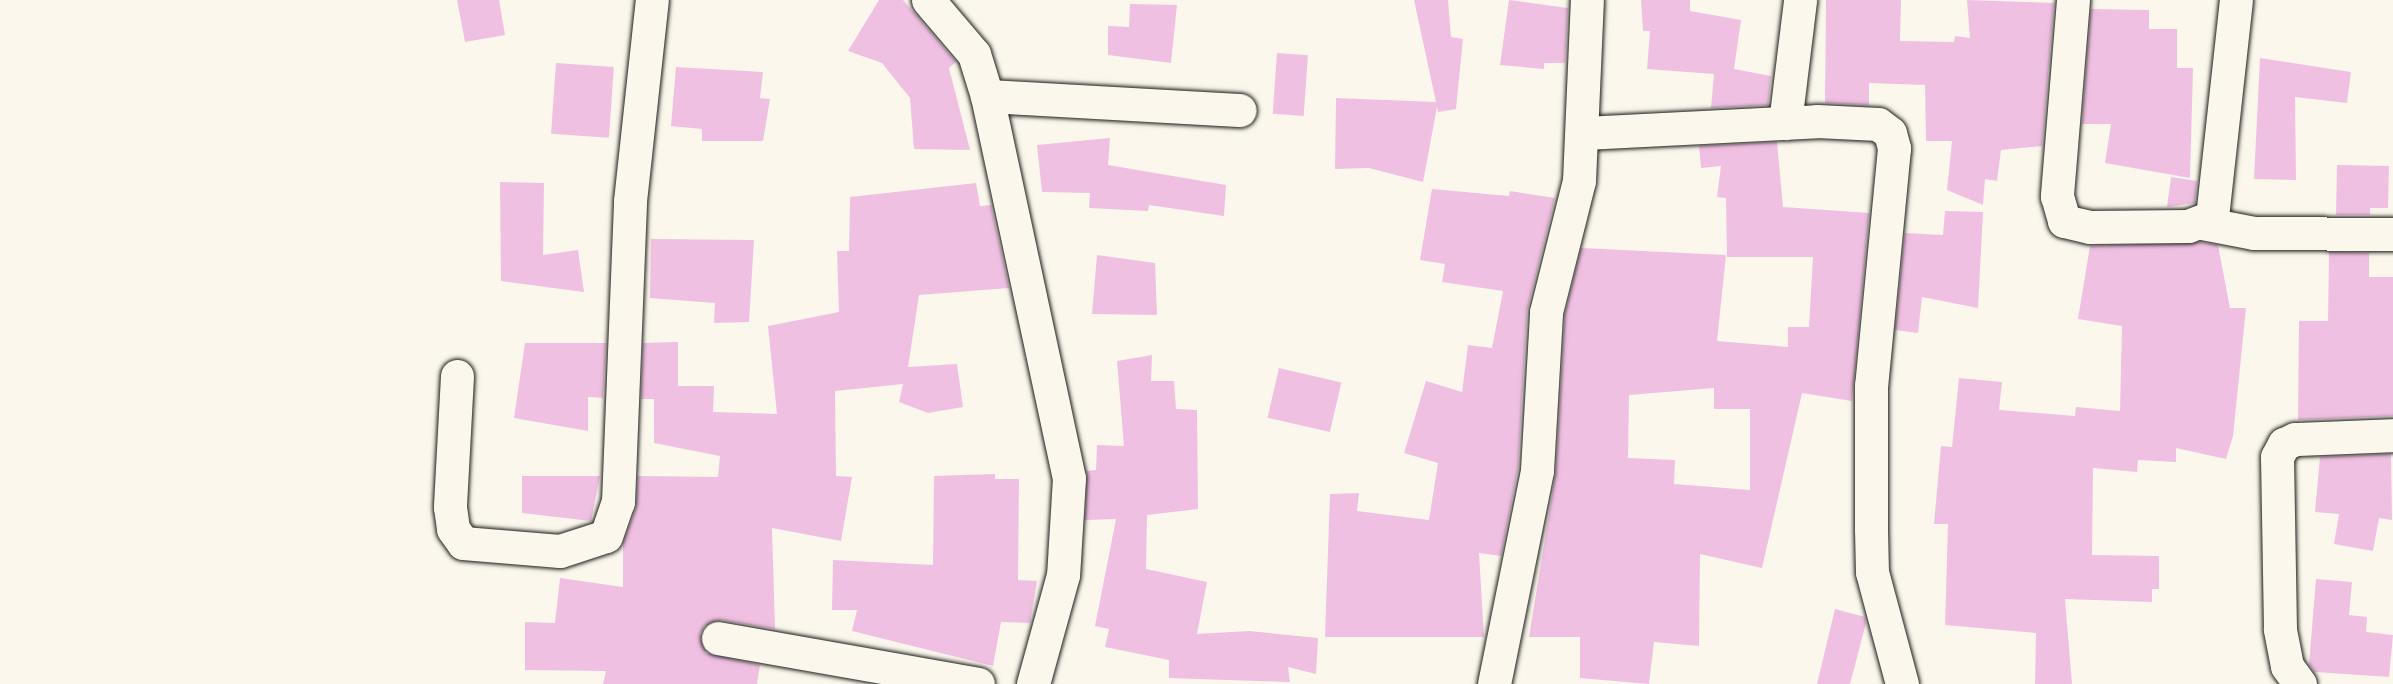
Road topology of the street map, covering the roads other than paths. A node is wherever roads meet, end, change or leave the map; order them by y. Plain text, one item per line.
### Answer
1 (652, 0) edge
2 (1587, 0) edge
3 (1800, 0) edge
4 (2073, 0) edge
5 (2236, 0) edge
6 (945, 6) edge
7 (987, 96) junction
8 (1240, 110) dead end
9 (1785, 123) junction
10 (1584, 133) junction
11 (2202, 223) junction
12 (2393, 234) edge
13 (456, 376) dead end
14 (2393, 435) edge
15 (718, 638) dead end
16 (978, 684) edge
17 (1033, 684) edge
18 (1494, 684) edge
19 (1902, 684) edge
20 (2300, 684) edge

1 - 13 street
2 - 10 street
3 - 9 street
4 - 11 street
5 - 11 street
6 - 7 street
7 - 8 street
7 - 17 street
9 - 10 street
9 - 19 street
10 - 18 street
11 - 12 street
14 - 20 street
15 - 16 street

